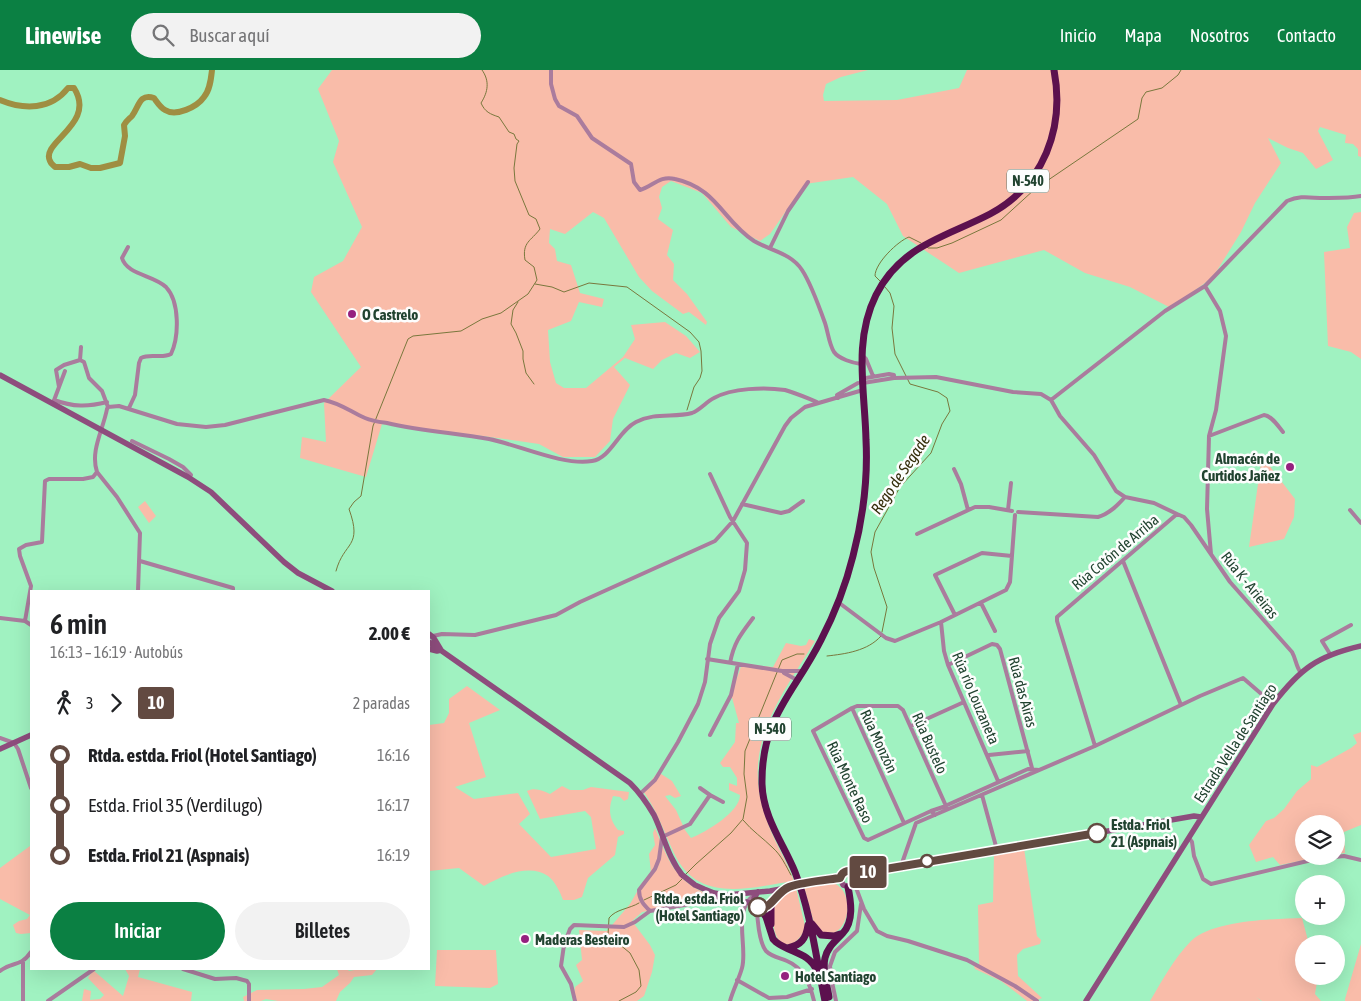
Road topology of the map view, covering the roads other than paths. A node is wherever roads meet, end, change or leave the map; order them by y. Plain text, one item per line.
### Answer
1 (551, 70) edge
2 (1054, 70) edge
3 (808, 182) dead end
4 (1361, 196) edge
5 (128, 247) dead end
6 (770, 248) junction
7 (1205, 286) junction
8 (81, 347) dead end
9 (861, 354) junction
10 (80, 360) junction
11 (861, 364) junction
12 (65, 371) dead end
13 (0, 375) edge
14 (873, 376) junction
15 (894, 378) junction
16 (863, 383) junction
17 (58, 387) junction
18 (838, 398) junction
19 (1051, 400) junction
20 (54, 402) junction
21 (817, 402) junction
22 (108, 404) junction
23 (129, 408) junction
24 (102, 430) junction
25 (1283, 432) dead end
26 (1209, 436) junction
27 (132, 441) dead end
28 (954, 468) dead end
29 (97, 472) junction
30 (710, 474) dead end
31 (190, 478) junction
32 (1011, 483) dead end
33 (1125, 497) junction
34 (802, 500) dead end
35 (742, 504) junction
36 (968, 510) junction
37 (1350, 510) dead end
38 (1013, 512) junction
39 (1177, 514) junction
40 (733, 521) junction
41 (1361, 523) edge
42 (916, 534) dead end
43 (1211, 554) junction
44 (1012, 556) junction
45 (140, 561) junction
46 (1124, 561) junction
47 (30, 590) edge
48 (138, 590) edge
49 (233, 590) edge
50 (330, 590) edge
51 (30, 592) edge
52 (838, 602) junction
53 (981, 603) junction
54 (955, 615) junction
55 (0, 618) edge
56 (753, 618) dead end
57 (25, 622) junction
58 (941, 622) junction
59 (30, 624) edge
60 (1352, 625) dead end
61 (994, 631) dead end
62 (431, 642) edge
63 (1361, 646) edge
64 (1330, 654) junction
65 (707, 659) junction
66 (730, 663) junction
67 (738, 664) junction
68 (948, 665) junction
69 (782, 671) junction
70 (803, 671) junction
71 (1301, 673) junction
72 (797, 680) junction
73 (964, 702) junction
74 (1273, 704) junction
75 (1181, 705) junction
76 (852, 708) junction
77 (911, 726) junction
78 (813, 730) joint
79 (710, 735) dead end
80 (30, 736) edge
81 (0, 738) edge
82 (14, 743) junction
83 (1095, 746) junction
84 (0, 749) edge
85 (1028, 751) junction
86 (989, 755) junction
87 (1031, 768) junction
88 (1039, 770) junction
89 (1031, 774) junction
90 (998, 781) junction
91 (30, 785) edge
92 (1001, 787) junction
93 (700, 788) dead end
94 (640, 794) junction
95 (982, 795) junction
96 (710, 796) junction
97 (722, 802) dead end
98 (946, 806) junction
99 (931, 812) junction
100 (935, 815) junction
101 (1201, 817) junction
102 (904, 823) junction
103 (662, 837) junction
104 (1189, 838) junction
105 (997, 850) junction
106 (1361, 860) edge
107 (901, 866) junction
108 (681, 874) junction
109 (856, 874) junction
110 (840, 878) junction
111 (790, 886) junction
112 (851, 886) junction
113 (765, 891) junction
114 (748, 893) junction
115 (757, 893) junction
116 (722, 898) junction
117 (862, 904) junction
118 (759, 905) junction
119 (650, 911) junction
120 (808, 918) junction
121 (759, 924) junction
122 (771, 931) junction
123 (843, 933) junction
124 (788, 948) junction
125 (30, 953) edge
126 (23, 962) junction
127 (93, 970) edge
128 (186, 970) edge
129 (0, 971) edge
130 (737, 980) junction
131 (812, 989) junction
132 (827, 999) edge
133 (24, 1001) edge
134 (48, 1001) edge
135 (249, 1001) edge
136 (575, 1001) edge
137 (730, 1001) edge
138 (814, 1001) edge
139 (836, 1001) edge
140 (1037, 1001) edge
141 (1086, 1001) edge

1 - 6 street
2 - 9 highway, N-540
3 - 6 street
4 - 7 street
5 - 23 street
6 - 11 street
7 - 19 street
7 - 26 street
8 - 10 street
9 - 11 highway, N-540
9 - 14 street
10 - 17 street
10 - 22 street
11 - 16 highway, N-540
12 - 17 street
13 - 20 main road
14 - 15 street
14 - 16 street
15 - 16 street
15 - 19 street
16 - 18 street
16 - 18 street
16 - 52 highway, N-540
17 - 20 street
18 - 21 street
19 - 33 street
20 - 22 street
20 - 24 main road
21 - 23 street
21 - 35 street
22 - 23 street
22 - 24 street
24 - 29 street
24 - 31 main road
25 - 26 street
26 - 43 street
27 - 31 street
28 - 36 street
29 - 45 street
29 - 47 street
30 - 40 street
31 - 50 main road
32 - 38 street
33 - 38 street
33 - 39 street, Rúa Cotón de Arriba
34 - 35 street
35 - 40 street
36 - 38 street
36 - 42 street
37 - 41 street
38 - 44 street
39 - 43 street, Rúa K - Arieiras
39 - 46 street, Rúa Cotón de Arriba
40 - 62 street
40 - 65 street
43 - 71 street, Rúa K - Arieiras
44 - 53 street
44 - 54 street
45 - 48 street
45 - 49 street
46 - 75 street
46 - 83 street, Rúa Cotón de Arriba
51 - 57 street
52 - 58 street
52 - 70 highway, N-540
53 - 54 street
53 - 61 street
54 - 58 street
55 - 57 street
56 - 66 street
57 - 59 street
58 - 68 street, Rúa río Louzaneta
60 - 64 street
62 - 94 main road
63 - 64 main road, Estrada Vella de Santiago
64 - 71 main road, Estrada Vella de Santiago
65 - 66 street
65 - 94 street
66 - 67 street
67 - 69 street
67 - 79 street
68 - 73 street, Rúa río Louzaneta
68 - 85 street, Rúa das Airas
69 - 70 street
69 - 72 street
70 - 72 highway, N-540
71 - 74 main road, Estrada Vella de Santiago
72 - 120 highway, N-540
73 - 77 street
73 - 86 street, Rúa río Louzaneta
74 - 75 street
74 - 101 main road, Estrada Vella de Santiago
75 - 83 street
76 - 77 street, Rúa Bustelo
76 - 78 street, Rúa Monzón
76 - 102 street, Rúa Monzón
77 - 98 street, Rúa Bustelo
78 - 102 street, Rúa Monte Raso
80 - 82 main road
81 - 82 street
82 - 84 main road
82 - 91 street
83 - 88 street
85 - 86 street
85 - 87 street, Rúa das Airas
86 - 90 street, Rúa río Louzaneta
87 - 88 street
87 - 89 street
87 - 90 street
88 - 89 street
89 - 92 street
90 - 92 street, Rúa río Louzaneta
90 - 98 street
92 - 95 street
93 - 96 street
94 - 103 main road
95 - 100 street
95 - 105 street
96 - 97 street
96 - 103 street
98 - 99 street
98 - 100 street
99 - 100 street
99 - 102 street
100 - 107 street
101 - 104 main road
101 - 105 main road, Estrada Vella de Santiago
103 - 108 main road
103 - 119 street
104 - 106 street
104 - 141 main road
105 - 107 main road, Estrada Vella de Santiago
107 - 109 main road, Estrada Vella de Santiago
108 - 114 main road, Estrada Vella de Santiago
108 - 116 main road
109 - 110 main road, Estrada Vella de Santiago
109 - 112 main road
110 - 111 main road, Estrada Vella de Santiago
110 - 112 main road
111 - 113 main road, Estrada Vella de Santiago
111 - 118 main road
112 - 117 street
112 - 123 highway
113 - 115 main road, Estrada Vella de Santiago
113 - 118 main road
114 - 115 main road, Estrada Vella de Santiago
114 - 116 street
115 - 118 street
115 - 118 main road
116 - 118 main road
116 - 119 street
117 - 139 street
117 - 140 street
118 - 121 street
118 - 121 street
118 - 122 highway
118 - 122 highway
118 - 130 street
119 - 136 street
120 - 123 highway
120 - 124 highway
120 - 132 highway, N-540
121 - 131 street
122 - 124 highway
123 - 132 highway
124 - 132 highway
125 - 126 street
126 - 129 street
126 - 133 street
127 - 134 street
128 - 135 street
130 - 131 street
130 - 137 street
131 - 138 street

